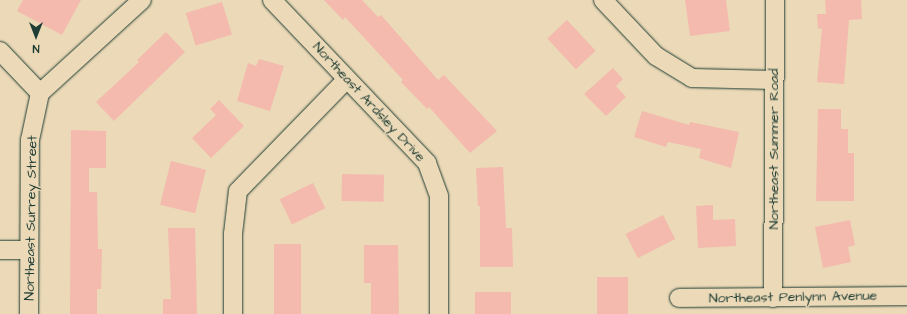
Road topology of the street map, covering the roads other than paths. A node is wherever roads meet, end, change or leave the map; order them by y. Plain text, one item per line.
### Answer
1 (142, 0) edge
2 (272, 0) edge
3 (603, 0) edge
4 (775, 0) edge
5 (0, 51) edge
6 (347, 79) junction
7 (774, 80) junction
8 (40, 93) junction
9 (0, 250) edge
10 (28, 250) junction
11 (907, 296) edge
12 (679, 298) dead end
13 (773, 298) junction
14 (29, 314) edge
15 (233, 314) edge
16 (439, 314) edge

1 - 8 street
2 - 6 street, Northeast Ardsley Drive
3 - 7 street
4 - 7 street, Northeast Summer Road
5 - 8 street
6 - 15 street
6 - 16 street, Northeast Ardsley Drive
7 - 13 street, Northeast Summer Road
8 - 10 street, Northeast Surrey Street
9 - 10 street
10 - 14 street, Northeast Surrey Street
11 - 13 street, Northeast Penlynn Avenue
12 - 13 street, Northeast Penlynn Avenue

